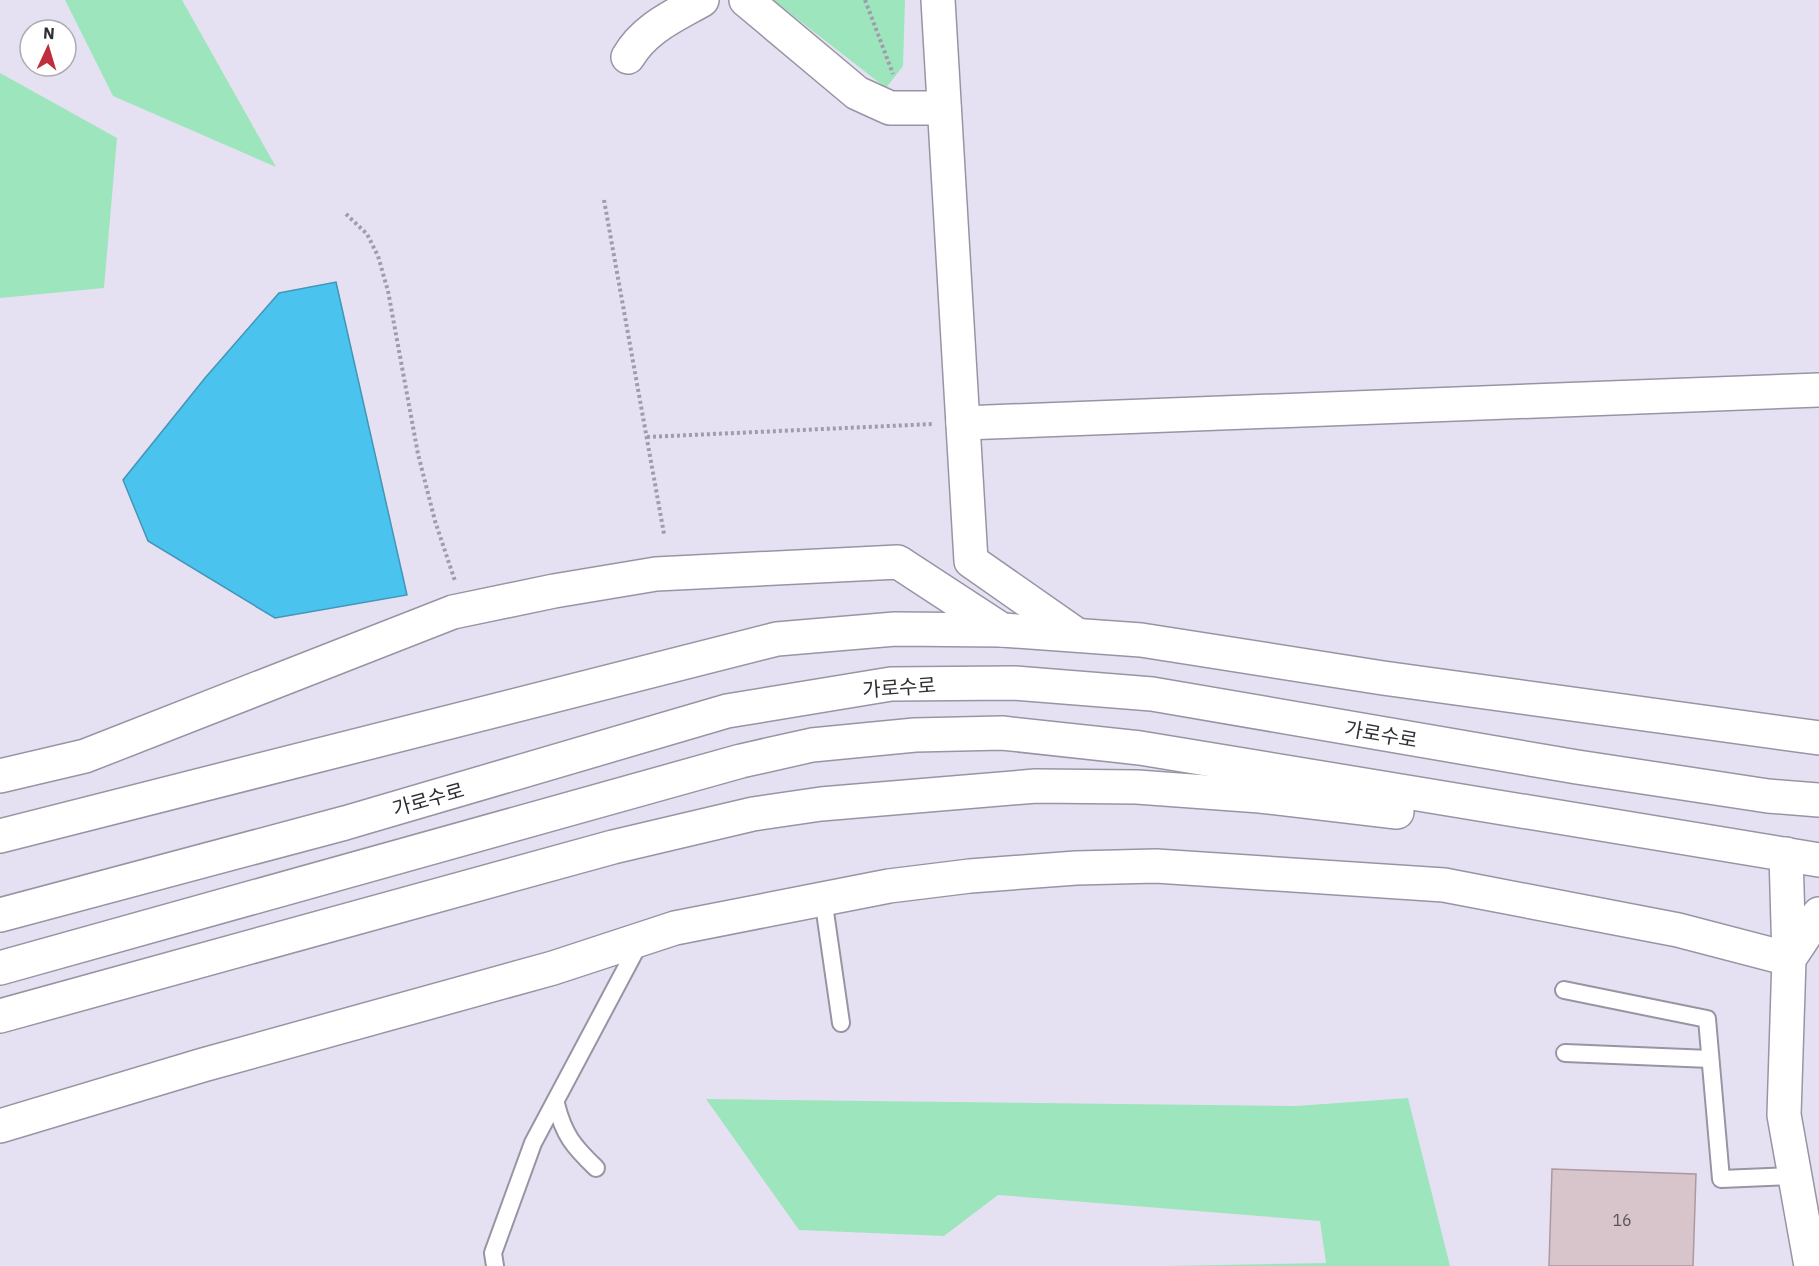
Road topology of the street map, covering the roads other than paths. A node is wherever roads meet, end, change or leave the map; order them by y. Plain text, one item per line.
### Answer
1 (702, 0) edge
2 (746, 0) edge
3 (938, 0) edge
4 (628, 57) dead end
5 (934, 108) junction
6 (1819, 390) edge
7 (963, 423) junction
8 (1002, 630) junction
9 (1077, 635) junction
10 (1819, 738) edge
11 (0, 776) edge
12 (1819, 800) edge
13 (1556, 818) junction
14 (32, 827) junction
15 (0, 836) edge
16 (0, 842) edge
17 (1785, 854) junction
18 (1819, 860) edge
19 (823, 898) junction
20 (0, 915) edge
21 (1818, 917) edge
22 (642, 939) junction
23 (1789, 959) junction
24 (0, 968) edge
25 (1564, 990) dead end
26 (0, 1016) edge
27 (841, 1023) dead end
28 (1565, 1053) dead end
29 (1710, 1059) junction
30 (556, 1104) junction
31 (0, 1126) edge
32 (596, 1168) dead end
33 (1795, 1176) junction
34 (493, 1265) edge
35 (1811, 1266) edge

1 - 4 main road
2 - 5 main road
3 - 5 main road
5 - 7 main road
6 - 7 main road
7 - 9 main road
8 - 9 main road
8 - 11 main road
8 - 14 main road
9 - 10 main road
12 - 20 main road, 가로수로
13 - 17 main road
13 - 24 main road
13 - 26 main road
14 - 15 main road
14 - 16 main road
17 - 18 main road
17 - 23 main road
19 - 22 main road
19 - 23 main road
19 - 27 lane
21 - 23 main road
22 - 30 lane
22 - 31 main road
23 - 33 main road
25 - 29 lane
28 - 29 lane
29 - 33 lane
30 - 32 lane
30 - 34 lane
33 - 35 main road

